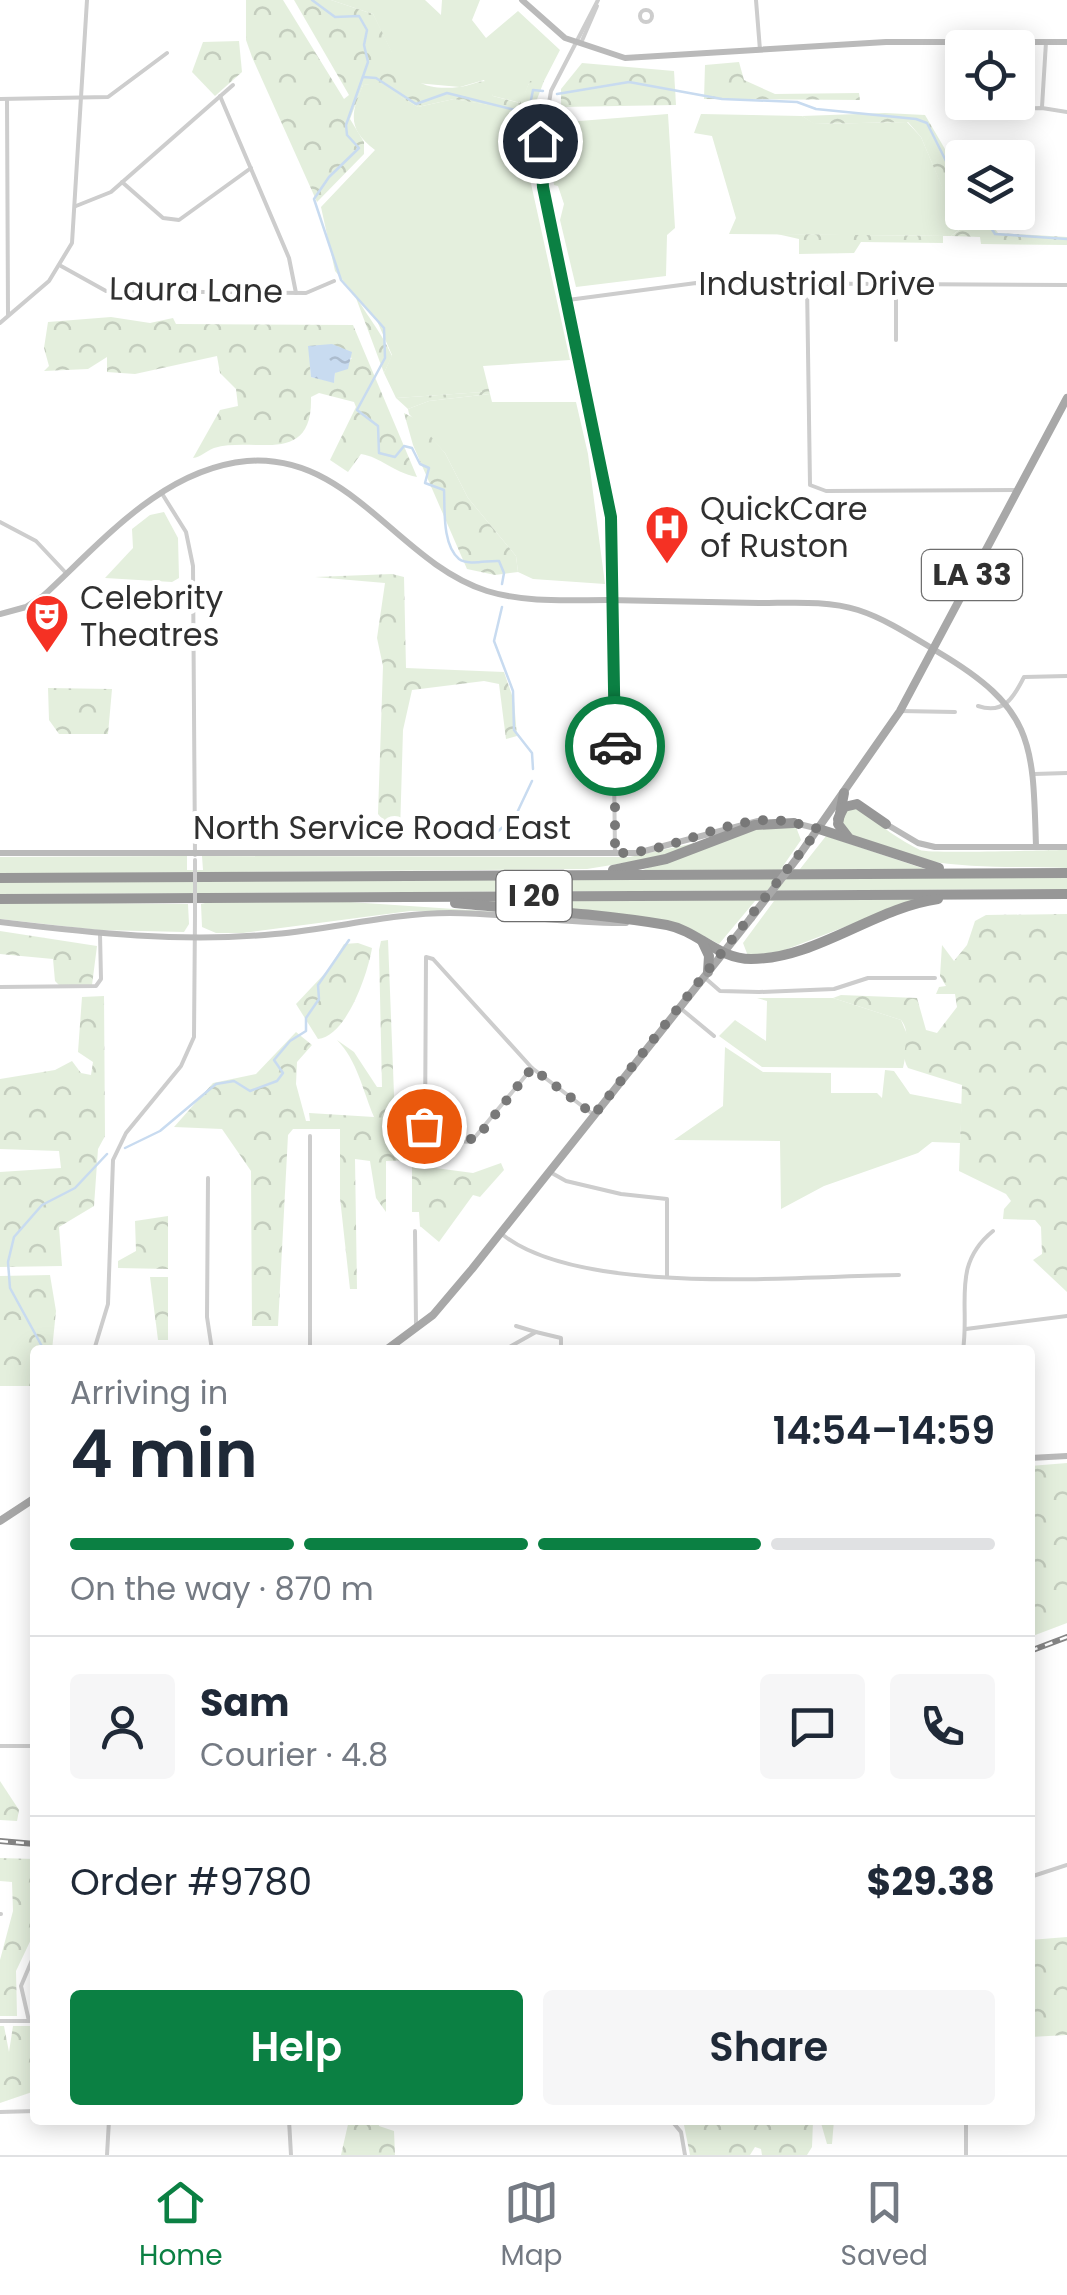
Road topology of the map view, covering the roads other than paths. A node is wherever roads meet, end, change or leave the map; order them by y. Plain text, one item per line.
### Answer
1 (87, 0) edge
2 (522, 0) edge
3 (598, 0) edge
4 (756, 0) edge
5 (642, 1) edge
6 (646, 10) dead end
7 (1046, 42) junction
8 (1067, 42) edge
9 (577, 44) junction
10 (760, 50) junction
11 (167, 52) dead end
12 (233, 84) dead end
13 (220, 96) junction
14 (79, 99) junction
15 (3, 100) edge
16 (1035, 108) edge
17 (1042, 108) junction
18 (1067, 112) edge
19 (251, 168) junction
20 (122, 182) junction
21 (76, 206) junction
22 (61, 266) junction
23 (334, 281) dead end
24 (806, 284) junction
25 (896, 284) junction
26 (1067, 285) edge
27 (296, 293) junction
28 (568, 300) junction
29 (8, 315) junction
30 (0, 323) edge
31 (896, 340) dead end
32 (1067, 398) edge
33 (1017, 490) junction
34 (162, 492) junction
35 (0, 522) edge
36 (67, 574) junction
37 (614, 600) junction
38 (0, 614) edge
39 (934, 650) junction
40 (1067, 676) edge
41 (1007, 704) junction
42 (978, 706) dead end
43 (900, 711) junction
44 (955, 712) dead end
45 (1067, 773) edge
46 (1034, 774) junction
47 (844, 793) junction
48 (838, 819) junction
49 (794, 823) junction
50 (886, 824) joint
51 (819, 829) junction
52 (858, 842) junction
53 (1036, 846) junction
54 (1067, 847) edge
55 (0, 853) edge
56 (615, 853) junction
57 (195, 857) junction
58 (588, 874) junction
59 (1025, 874) junction
60 (1067, 874) edge
61 (0, 878) edge
62 (972, 893) junction
63 (1067, 894) edge
64 (404, 898) junction
65 (0, 899) edge
66 (0, 922) edge
67 (643, 923) junction
68 (100, 934) junction
69 (195, 937) junction
70 (702, 940) junction
71 (723, 954) junction
72 (706, 974) junction
73 (935, 978) dead end
74 (0, 987) edge
75 (679, 1007) junction
76 (714, 1036) dead end
77 (532, 1068) junction
78 (594, 1115) junction
79 (310, 1136) dead end
80 (550, 1172) junction
81 (208, 1178) dead end
82 (415, 1231) dead end
83 (993, 1231) dead end
84 (502, 1234) junction
85 (900, 1275) dead end
86 (667, 1276) junction
87 (1067, 1316) edge
88 (516, 1326) dead end
89 (966, 1329) junction
90 (416, 1330) junction
91 (536, 1332) junction
92 (96, 1345) edge
93 (211, 1345) edge
94 (310, 1345) edge
95 (403, 1345) edge
96 (513, 1345) edge
97 (561, 1345) edge
98 (964, 1345) edge
99 (1067, 1456) edge
100 (1035, 1458) edge
101 (30, 1501) edge
102 (0, 1521) edge
103 (0, 1746) edge
104 (30, 1746) edge
105 (1067, 1865) edge
106 (1035, 1875) edge
107 (30, 1965) edge
108 (30, 2015) edge
109 (0, 2021) edge
110 (30, 2021) edge
111 (30, 2111) edge
112 (0, 2112) edge
113 (108, 2125) edge
114 (290, 2125) edge
115 (674, 2125) edge
116 (966, 2125) edge
117 (108, 2155) edge
118 (291, 2155) edge
119 (685, 2155) edge
120 (966, 2155) edge

1 - 14 street
2 - 9 street
3 - 9 street
4 - 10 street
5 - 6 street
7 - 8 street
7 - 10 street
7 - 17 street
9 - 10 street
9 - 28 street
11 - 14 street
12 - 13 street
13 - 19 street
13 - 20 street
14 - 15 street
14 - 21 street
15 - 29 street
16 - 17 street
17 - 18 street
19 - 20 street
19 - 27 street
20 - 21 street
21 - 22 street
22 - 27 street, Laura Lane
22 - 29 street
23 - 27 street, Laura Lane
24 - 25 street, Industrial Drive
24 - 28 street, Industrial Drive
24 - 33 street
25 - 26 street, Industrial Drive
25 - 31 street
28 - 37 street
29 - 30 street
32 - 33 main road, LA 33
33 - 39 main road, LA 33
34 - 36 street
34 - 37 street
34 - 57 street
35 - 36 street
36 - 38 street
37 - 39 street
37 - 56 street
39 - 41 street
39 - 43 main road, LA 33
40 - 41 street
41 - 42 street
41 - 46 street
43 - 44 street
43 - 47 main road, LA 33
45 - 46 street
46 - 53 street
47 - 48 highway
47 - 51 main road, LA 33
48 - 50 highway
48 - 52 highway
49 - 51 street, North Service Road East
49 - 56 street, North Service Road East
49 - 58 highway
50 - 53 street
51 - 52 highway
51 - 71 main road, LA 33, bridge
52 - 59 highway
53 - 54 street
55 - 57 street, North Service Road East
56 - 57 street, North Service Road East
57 - 69 street, bridge
58 - 59 highway, I 20
58 - 61 highway, I 20
59 - 60 highway, I 20
62 - 63 highway, I 20
62 - 64 highway, I 20
62 - 71 highway
64 - 65 highway, I 20
64 - 67 highway
66 - 68 street
67 - 69 street
67 - 70 highway
68 - 69 street
68 - 74 street
69 - 92 street
70 - 71 highway
70 - 72 highway
71 - 72 main road, LA 33
72 - 73 street
72 - 75 main road, LA 33
75 - 76 street
75 - 78 main road, LA 33
77 - 77 street
77 - 78 street
78 - 80 main road, LA 33
79 - 94 street
80 - 84 main road, LA 33
80 - 86 street
81 - 93 street
82 - 90 street
83 - 89 street
84 - 86 street
84 - 90 main road, LA 33
85 - 86 street
87 - 89 street
88 - 91 street
89 - 98 street
90 - 95 main road, LA 33
91 - 96 street
91 - 97 street
99 - 100 street
101 - 102 main road
103 - 104 street
105 - 106 street
107 - 108 street
109 - 110 street
111 - 112 street
113 - 117 street
114 - 118 street
115 - 119 street
116 - 120 street

